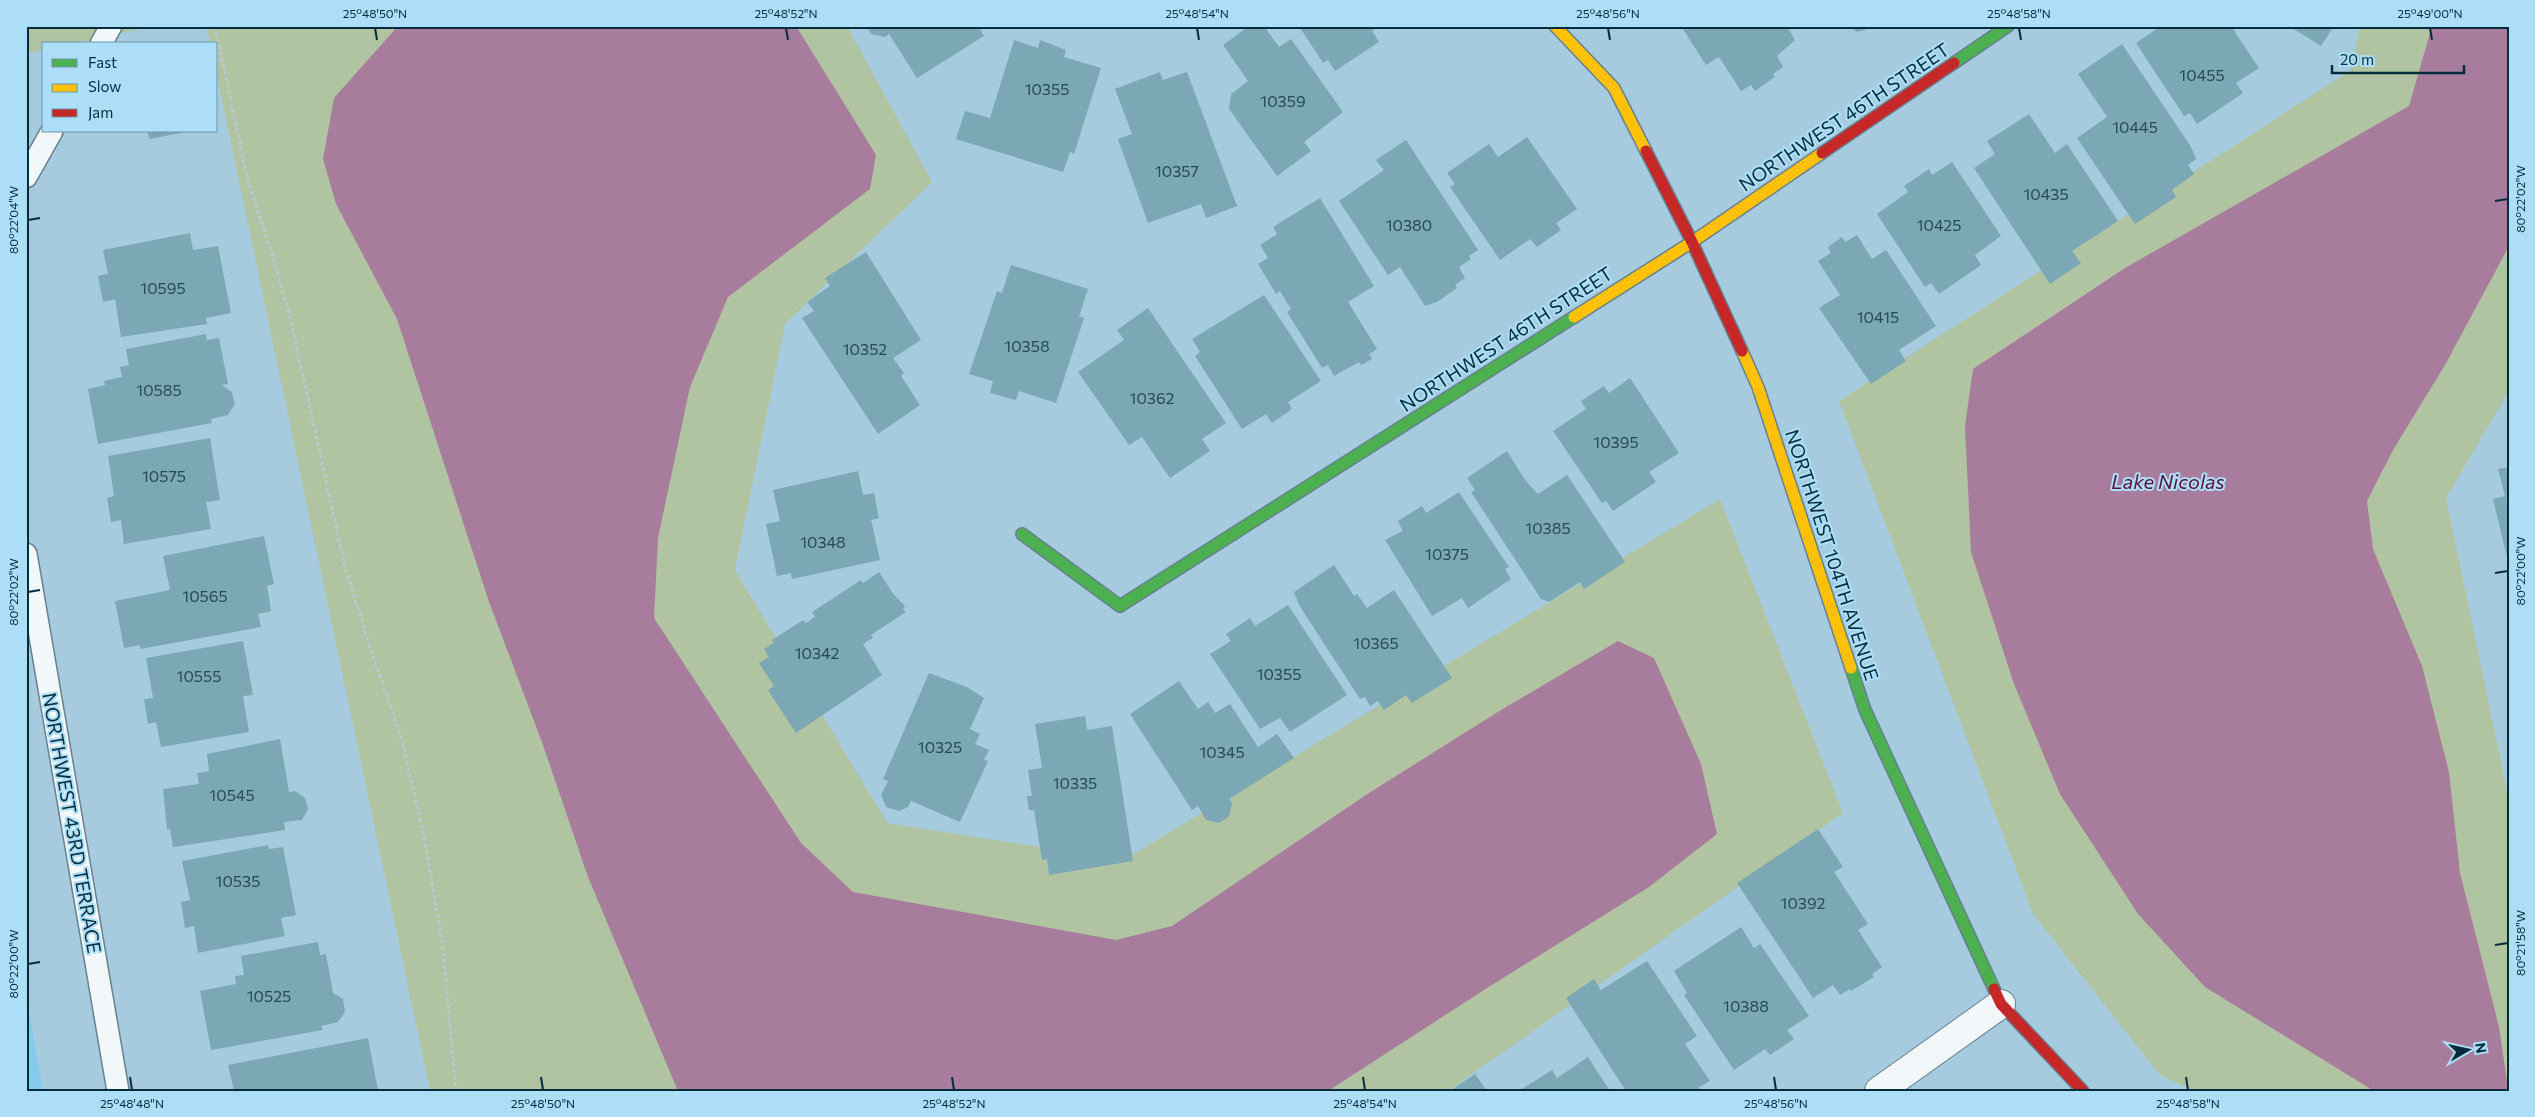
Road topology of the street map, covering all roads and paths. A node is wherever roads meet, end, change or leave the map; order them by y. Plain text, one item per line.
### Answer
1 (111, 26) edge
2 (215, 26) edge
3 (1555, 26) edge
4 (2008, 26) edge
5 (103, 42) edge
6 (51, 132) edge
7 (26, 178) edge
8 (1692, 242) junction
9 (1022, 534) dead end
10 (26, 554) edge
11 (2001, 1004) junction
12 (118, 1091) edge
13 (456, 1091) edge
14 (1879, 1091) edge
15 (2083, 1091) edge

1 - 5 lane
2 - 13 path
3 - 8 street, NORTHWEST 104TH AVENUE
4 - 8 street, NORTHWEST 46TH STREET
6 - 7 lane
8 - 9 street, NORTHWEST 46TH STREET
8 - 11 street, NORTHWEST 104TH AVENUE
10 - 12 lane, NORTHWEST 43RD TERRACE
11 - 14 street
11 - 15 street, NORTHWEST 104TH AVENUE

